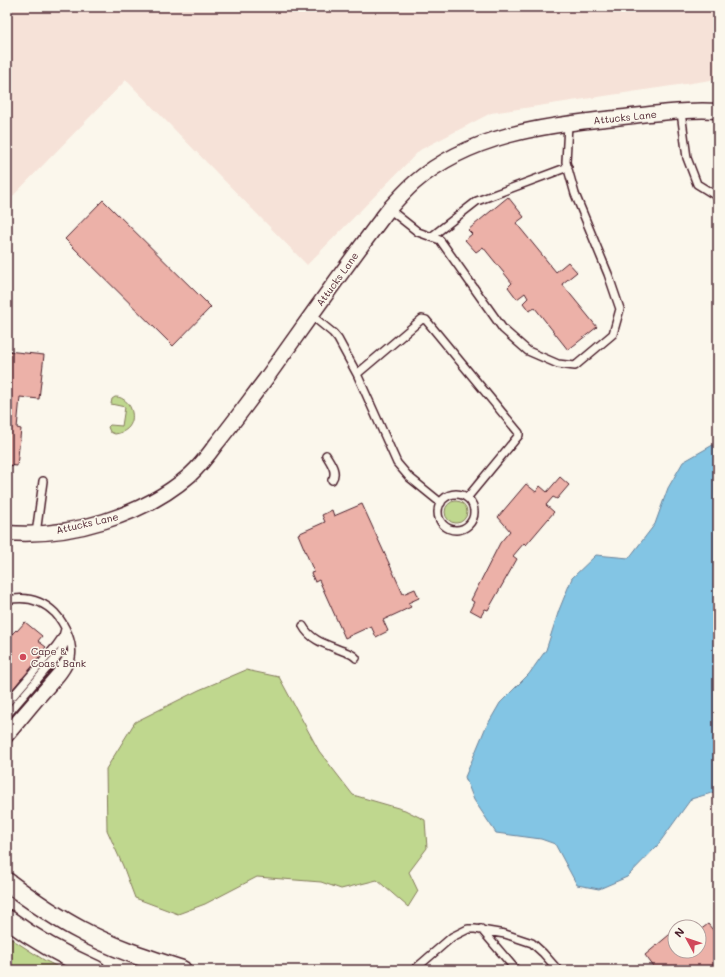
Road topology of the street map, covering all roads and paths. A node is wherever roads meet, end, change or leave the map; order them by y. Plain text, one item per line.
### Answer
1 (681, 112) junction
2 (718, 112) edge
3 (568, 124) junction
4 (568, 167) junction
5 (718, 197) edge
6 (389, 209) junction
7 (431, 237) junction
8 (311, 315) junction
9 (357, 374) junction
10 (326, 455) dead end
11 (332, 480) dead end
12 (43, 481) dead end
13 (467, 498) junction
14 (441, 503) junction
15 (7, 533) edge
16 (36, 534) junction
17 (7, 600) edge
18 (303, 626) dead end
19 (68, 636) junction
20 (356, 658) dead end
21 (7, 703) edge
22 (7, 715) edge
23 (7, 730) edge
24 (7, 740) edge
25 (7, 882) edge
26 (7, 919) edge
27 (482, 929) junction
28 (96, 970) edge
29 (182, 970) edge
30 (414, 970) edge
31 (516, 970) edge
32 (558, 970) edge

1 - 2 street, Attucks Lane
1 - 3 street, Attucks Lane
1 - 5 lane
3 - 4 lane
3 - 6 street, Attucks Lane
4 - 7 lane
4 - 7 lane
6 - 7 lane
6 - 8 street, Attucks Lane
8 - 9 lane
8 - 16 street, Attucks Lane
9 - 13 lane
9 - 14 lane
10 - 11 lane
12 - 16 lane
13 - 14 lane
13 - 14 lane
15 - 16 street, Attucks Lane
17 - 19 lane
18 - 20 lane
19 - 21 lane
19 - 22 lane
19 - 23 lane
19 - 24 lane
25 - 29 street
26 - 28 street
27 - 30 lane
27 - 31 lane
27 - 32 lane

